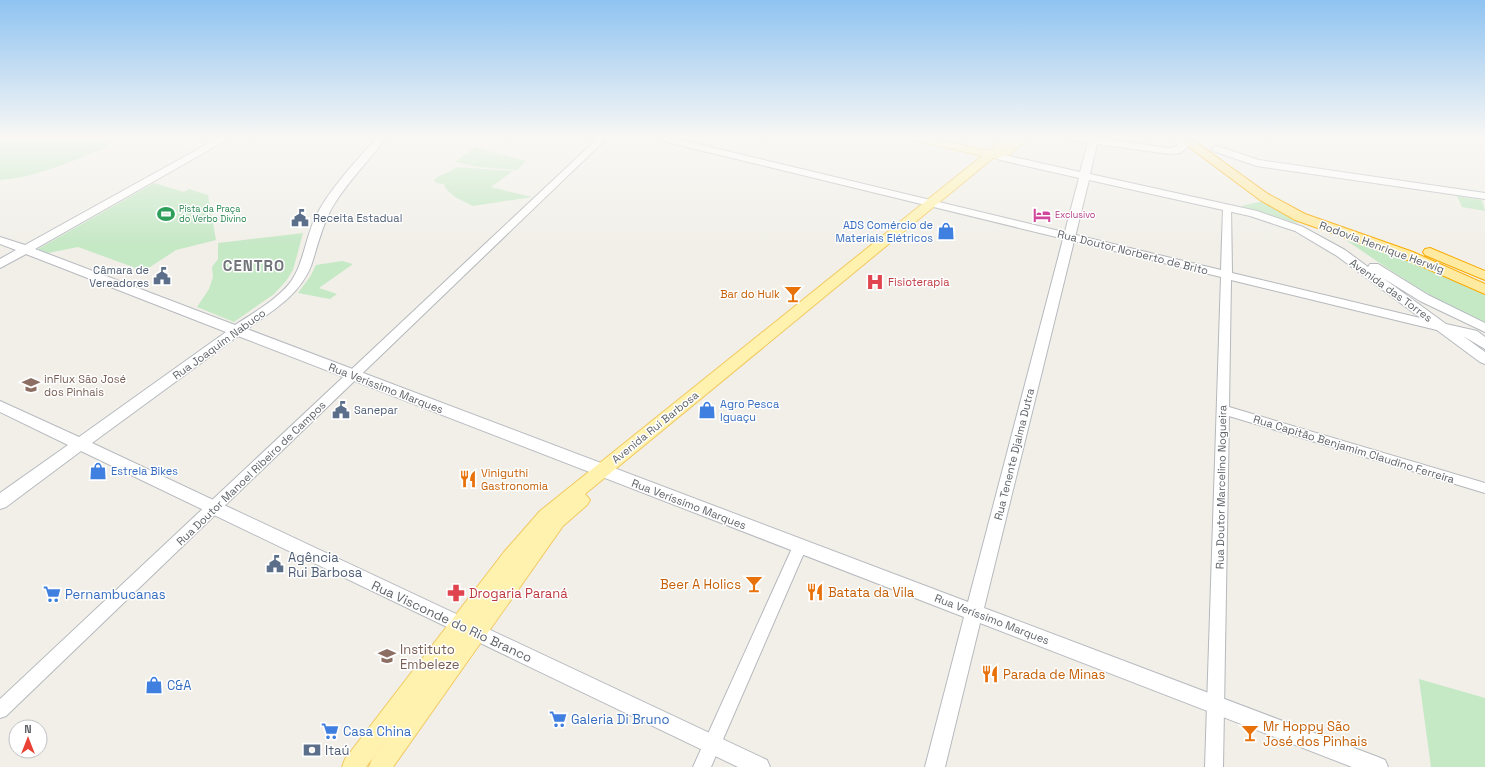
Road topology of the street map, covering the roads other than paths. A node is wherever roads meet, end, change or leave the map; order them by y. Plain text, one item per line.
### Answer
1 (161, 174) edge
2 (353, 174) edge
3 (565, 174) edge
4 (811, 174) edge
5 (973, 174) edge
6 (1084, 174) joint
7 (1234, 174) edge
8 (1251, 174) edge
9 (1332, 174) edge
10 (1485, 196) edge
11 (936, 204) junction
12 (1279, 206) junction
13 (1228, 208) junction
14 (1069, 236) junction
15 (0, 240) edge
16 (26, 250) junction
17 (1341, 253) junction
18 (0, 264) edge
19 (1226, 275) junction
20 (1485, 276) edge
21 (1406, 288) junction
22 (1485, 289) edge
23 (1441, 327) junction
24 (1485, 328) edge
25 (238, 331) junction
26 (1485, 344) edge
27 (1485, 359) edge
28 (354, 375) junction
29 (0, 406) edge
30 (1223, 410) junction
31 (80, 444) junction
32 (606, 472) junction
33 (1485, 488) edge
34 (0, 502) edge
35 (214, 508) junction
36 (800, 546) junction
37 (974, 612) junction
38 (469, 629) junction
39 (1215, 705) junction
40 (0, 710) edge
41 (712, 744) junction
42 (353, 767) edge
43 (380, 767) edge
44 (702, 767) edge
45 (760, 767) edge
46 (935, 767) edge
47 (1214, 767) edge
48 (1378, 767) edge

1 - 16 main road
2 - 25 main road, Rua Joaquim Nabuco
3 - 28 street, Rua Doutor Manoel Ribeiro de Campos
4 - 11 street, Rua Doutor Norberto de Brito
5 - 11 main road, Avenida Rui Barbosa
6 - 13 main road
6 - 14 main road, Rua Tenente Djalma Dutra
7 - 12 highway
8 - 20 highway, Rodovia Henrique Herwig
9 - 10 main road
11 - 14 street, Rua Doutor Norberto de Brito
11 - 32 main road, Avenida Rui Barbosa
12 - 21 main road
12 - 22 highway, Rodovia Henrique Herwig
13 - 17 main road
13 - 19 street, Rua Doutor Marcelino Nogueira
14 - 19 street, Rua Doutor Norberto de Brito
14 - 37 main road, Rua Tenente Djalma Dutra
15 - 16 main road, Rua Veríssimo Marques
16 - 18 main road
16 - 25 main road, Rua Veríssimo Marques
17 - 21 main road
17 - 23 main road, Avenida das Torres
19 - 23 street, Rua Doutor Norberto de Brito
19 - 30 street, Rua Doutor Marcelino Nogueira
21 - 24 main road
23 - 26 main road, Avenida das Torres
23 - 27 main road, Avenida das Torres
25 - 28 main road, Rua Veríssimo Marques
25 - 31 main road, Rua Joaquim Nabuco
28 - 32 main road, Rua Veríssimo Marques
28 - 35 street, Rua Doutor Manoel Ribeiro de Campos
29 - 31 main road, Rua Visconde do Rio Branco
30 - 33 street, Rua Capitão Benjamim Claudino Ferreira
30 - 39 street, Rua Doutor Marcelino Nogueira
31 - 34 main road, Rua Joaquim Nabuco
31 - 35 main road, Rua Visconde do Rio Branco
32 - 36 main road, Rua Veríssimo Marques
32 - 38 main road, Avenida Rui Barbosa
35 - 38 main road, Rua Visconde do Rio Branco
35 - 40 street, Rua Doutor Manoel Ribeiro de Campos
36 - 37 main road, Rua Veríssimo Marques
36 - 41 street
37 - 39 main road, Rua Veríssimo Marques
37 - 46 main road, Rua Tenente Djalma Dutra
38 - 41 main road, Rua Visconde do Rio Branco
38 - 42 main road, Avenida Rui Barbosa
38 - 43 main road, Avenida Rui Barbosa
39 - 47 street, Rua Doutor Marcelino Nogueira
39 - 48 main road, Rua Veríssimo Marques
41 - 44 street
41 - 45 main road, Rua Visconde do Rio Branco

